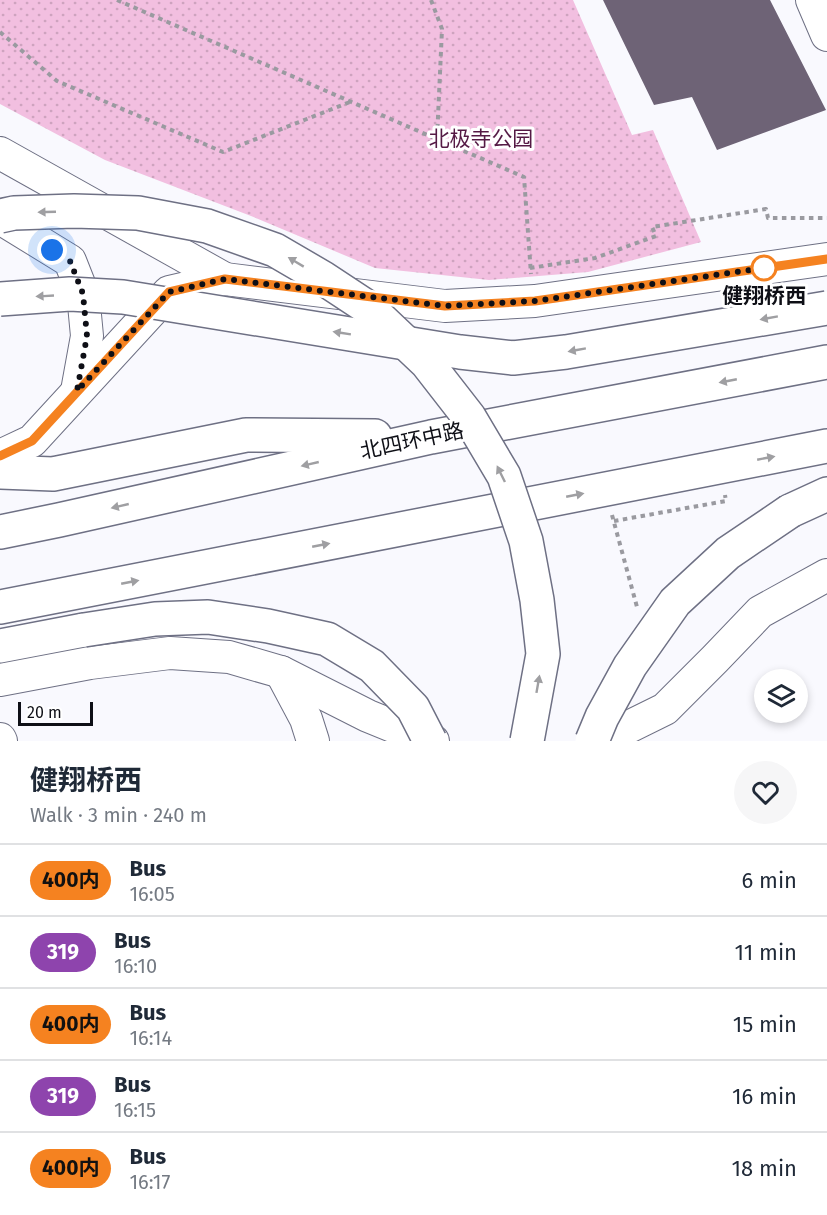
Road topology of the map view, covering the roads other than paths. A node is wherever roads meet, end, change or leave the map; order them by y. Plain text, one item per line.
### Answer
1 (812, 0) edge
2 (827, 35) edge
3 (0, 153) edge
4 (0, 217) edge
5 (827, 259) edge
6 (225, 279) junction
7 (0, 299) edge
8 (827, 308) edge
9 (827, 362) edge
10 (77, 391) junction
11 (431, 436) junction
12 (827, 446) edge
13 (0, 456) edge
14 (0, 472) edge
15 (827, 494) edge
16 (0, 532) edge
17 (827, 575) edge
18 (0, 607) edge
19 (0, 646) edge
20 (281, 672) junction
21 (0, 680) edge
22 (313, 741) edge
23 (431, 741) edge
24 (527, 741) edge
25 (592, 741) edge
26 (600, 741) edge

1 - 2 street
3 - 6 street
4 - 10 street
24 -> 4 highway, bridge
5 - 6 street
6 - 10 street
8 -> 7 highway, bridge
9 -> 11 highway, 北四环中路
10 - 13 street
11 - 14 highway
11 -> 16 highway, 北四环中路
18 -> 12 highway
15 - 25 highway, bridge
17 - 26 street
19 - 23 highway, bridge
20 - 21 street
20 - 22 street
20 - 23 street

